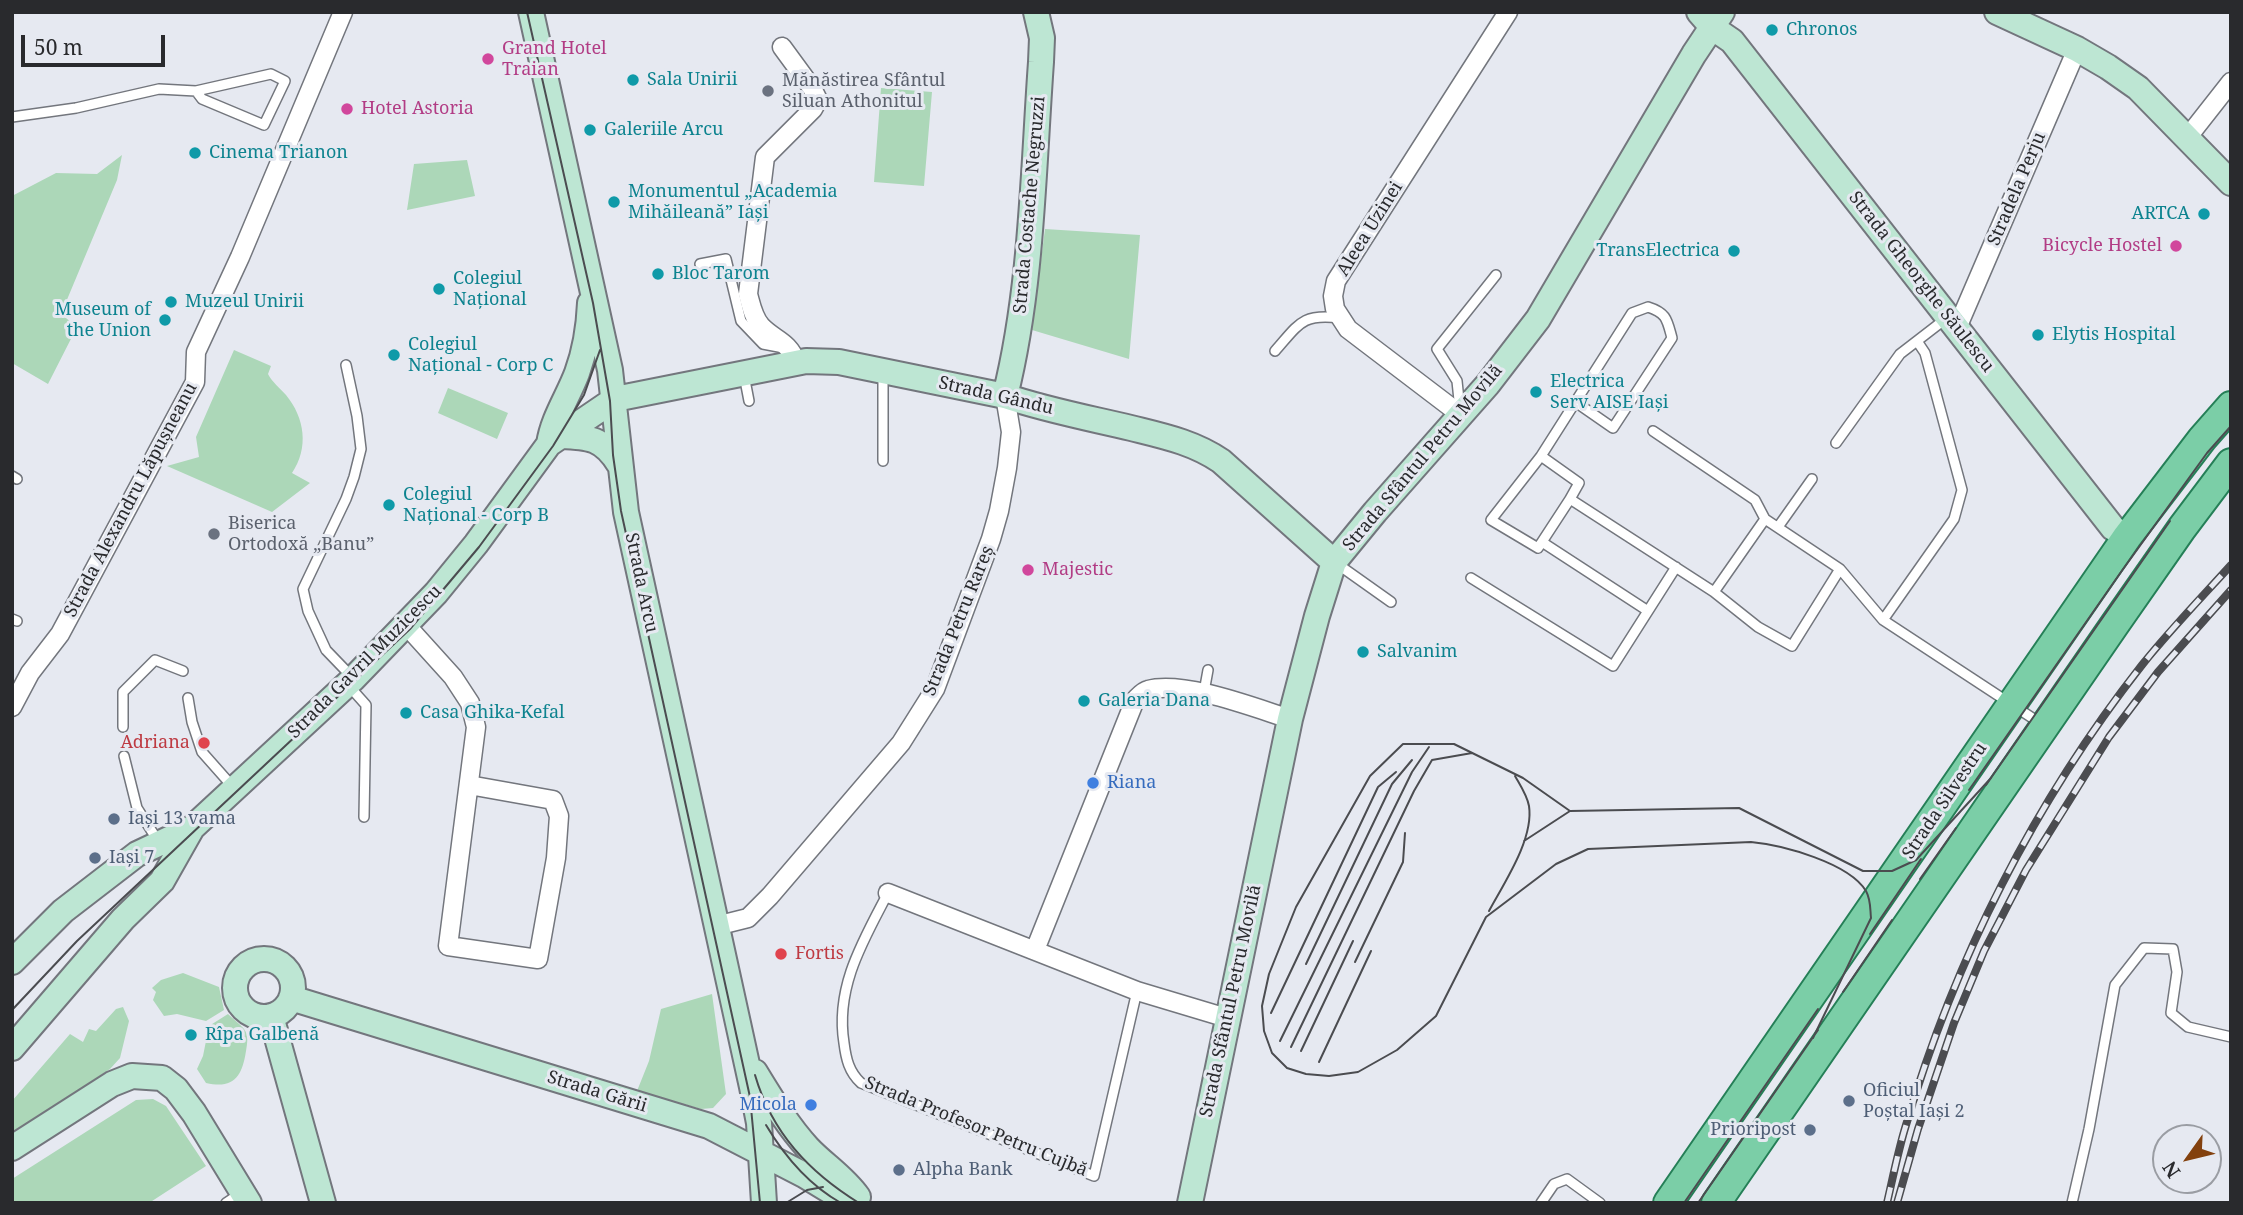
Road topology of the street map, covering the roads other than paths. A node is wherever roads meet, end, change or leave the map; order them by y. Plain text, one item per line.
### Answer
1 (343, 12) edge
2 (531, 12) edge
3 (1036, 12) edge
4 (1508, 12) edge
5 (1997, 12) edge
6 (1711, 18) edge
7 (782, 47) dead end
8 (2077, 49) junction
9 (2231, 82) edge
10 (197, 91) junction
11 (12, 117) edge
12 (2187, 138) junction
13 (2231, 183) edge
14 (700, 264) dead end
15 (1496, 275) dead end
16 (591, 277) junction
17 (1340, 318) junction
18 (1953, 322) junction
19 (1917, 341) junction
20 (1275, 351) dead end
21 (794, 356) junction
22 (346, 365) dead end
23 (883, 371) junction
24 (744, 373) junction
25 (1005, 396) junction
26 (615, 399) junction
27 (749, 401) dead end
28 (1577, 403) junction
29 (2231, 406) edge
30 (1461, 415) junction
31 (1653, 431) dead end
32 (555, 440) junction
33 (1836, 443) dead end
34 (1541, 456) junction
35 (883, 461) dead end
36 (2231, 463) edge
37 (619, 464) junction
38 (1812, 480) dead end
39 (1570, 499) junction
40 (1765, 519) junction
41 (1778, 527) junction
42 (2127, 537) junction
43 (1542, 542) junction
44 (1335, 562) junction
45 (1676, 567) junction
46 (1840, 569) junction
47 (1471, 578) dead end
48 (1714, 592) junction
49 (1391, 602) dead end
50 (1648, 611) junction
51 (1883, 620) junction
52 (406, 625) junction
53 (1208, 670) dead end
54 (183, 671) dead end
55 (350, 681) junction
56 (1203, 692) junction
57 (188, 698) dead end
58 (2011, 704) junction
59 (12, 707) edge
60 (1290, 719) junction
61 (2045, 726) junction
62 (123, 727) dead end
63 (124, 756) dead end
64 (469, 785) junction
65 (234, 788) junction
66 (364, 817) dead end
67 (192, 828) junction
68 (159, 844) junction
69 (888, 893) joint
70 (716, 926) junction
71 (1035, 950) junction
72 (12, 962) edge
73 (1137, 991) junction
74 (291, 998) junction
75 (271, 1016) junction
76 (1227, 1018) junction
77 (2231, 1037) edge
78 (12, 1048) edge
79 (745, 1059) junction
80 (12, 1148) edge
81 (761, 1152) junction
82 (239, 1199) edge
83 (323, 1203) edge
84 (764, 1203) edge
85 (850, 1203) edge
86 (863, 1203) edge
87 (1191, 1203) edge
88 (1541, 1203) edge
89 (1600, 1203) edge
90 (1668, 1203) edge
91 (1716, 1203) edge
92 (2072, 1203) edge

1 - 59 street, Strada Alexandru Lăpușneanu
2 - 16 street, Strada Arcu
3 - 25 street, Strada Costache Negruzzi
4 - 17 street, Aleea Uzinei
5 - 8 street
6 - 18 street, Strada Gheorghe Săulescu
6 - 30 street, Strada Sfântul Petru Movilă
7 - 21 street
8 - 12 street
8 - 18 street, Stradela Perju
9 - 12 street
10 - 10 lane
10 - 11 lane
12 - 13 street
14 - 21 lane
15 - 30 lane
16 - 26 street, Strada Arcu
16 - 32 street
17 - 20 lane
17 - 30 street
18 - 19 lane
18 - 42 street, Strada Gheorghe Săulescu
19 - 33 lane
19 - 51 lane
21 - 23 street, Strada Gându
21 - 24 street, Strada Gându
22 - 55 lane
23 - 25 street, Strada Gându
23 - 35 lane
24 - 26 street, Strada Gându
24 - 27 lane
25 - 44 street, Strada Gându
25 - 70 street, Strada Petru Rareș
26 - 32 street, Strada Gavril Muzicescu
26 - 37 street, Strada Arcu
28 - 28 lane
28 - 34 lane
29 - 42 main road, Strada Silvestru
30 - 44 street, Strada Sfântul Petru Movilă
31 - 40 lane
32 - 37 street
32 - 52 street, Strada Gavril Muzicescu
34 - 39 lane
34 - 43 lane
36 - 61 main road
37 - 70 street, Strada Arcu
38 - 41 lane
39 - 43 lane
39 - 45 lane
40 - 41 lane
40 - 48 lane
41 - 46 lane
42 - 58 main road, Strada Silvestru
43 - 50 lane
44 - 49 lane
44 - 60 street, Strada Sfântul Petru Movilă
45 - 48 lane
45 - 50 lane
46 - 48 lane
46 - 51 lane
47 - 50 lane
51 - 58 lane
52 - 55 street, Strada Gavril Muzicescu
52 - 64 street
53 - 56 lane
54 - 62 lane
55 - 65 street, Strada Gavril Muzicescu
55 - 66 lane
56 - 60 street
56 - 71 street
57 - 65 lane
58 - 61 lane
58 - 90 main road, Strada Silvestru
60 - 76 street, Strada Sfântul Petru Movilă
61 - 91 main road
63 - 68 lane
64 - 64 street
65 - 67 street, Strada Gavril Muzicescu
67 - 68 street, Strada Gavril Muzicescu
67 - 78 street, Strada Gavril Muzicescu
68 - 72 street, Strada Gavril Muzicescu
69 - 71 street, Strada Profesor Petru Cujbă
69 - 73 lane, Strada Profesor Petru Cujbă
70 - 79 street, Strada Arcu
71 - 73 street, Strada Profesor Petru Cujbă
73 - 76 street, Strada Profesor Petru Cujbă
74 - 75 street
74 - 75 street
74 - 81 street, Strada Gării
75 - 83 street
76 - 87 street, Strada Sfântul Petru Movilă
77 - 92 lane
79 - 81 street, Strada Arcu
79 - 86 street
80 - 82 street
81 - 84 street, Strada Arcu
81 - 85 street, Strada Gării
88 - 89 lane

